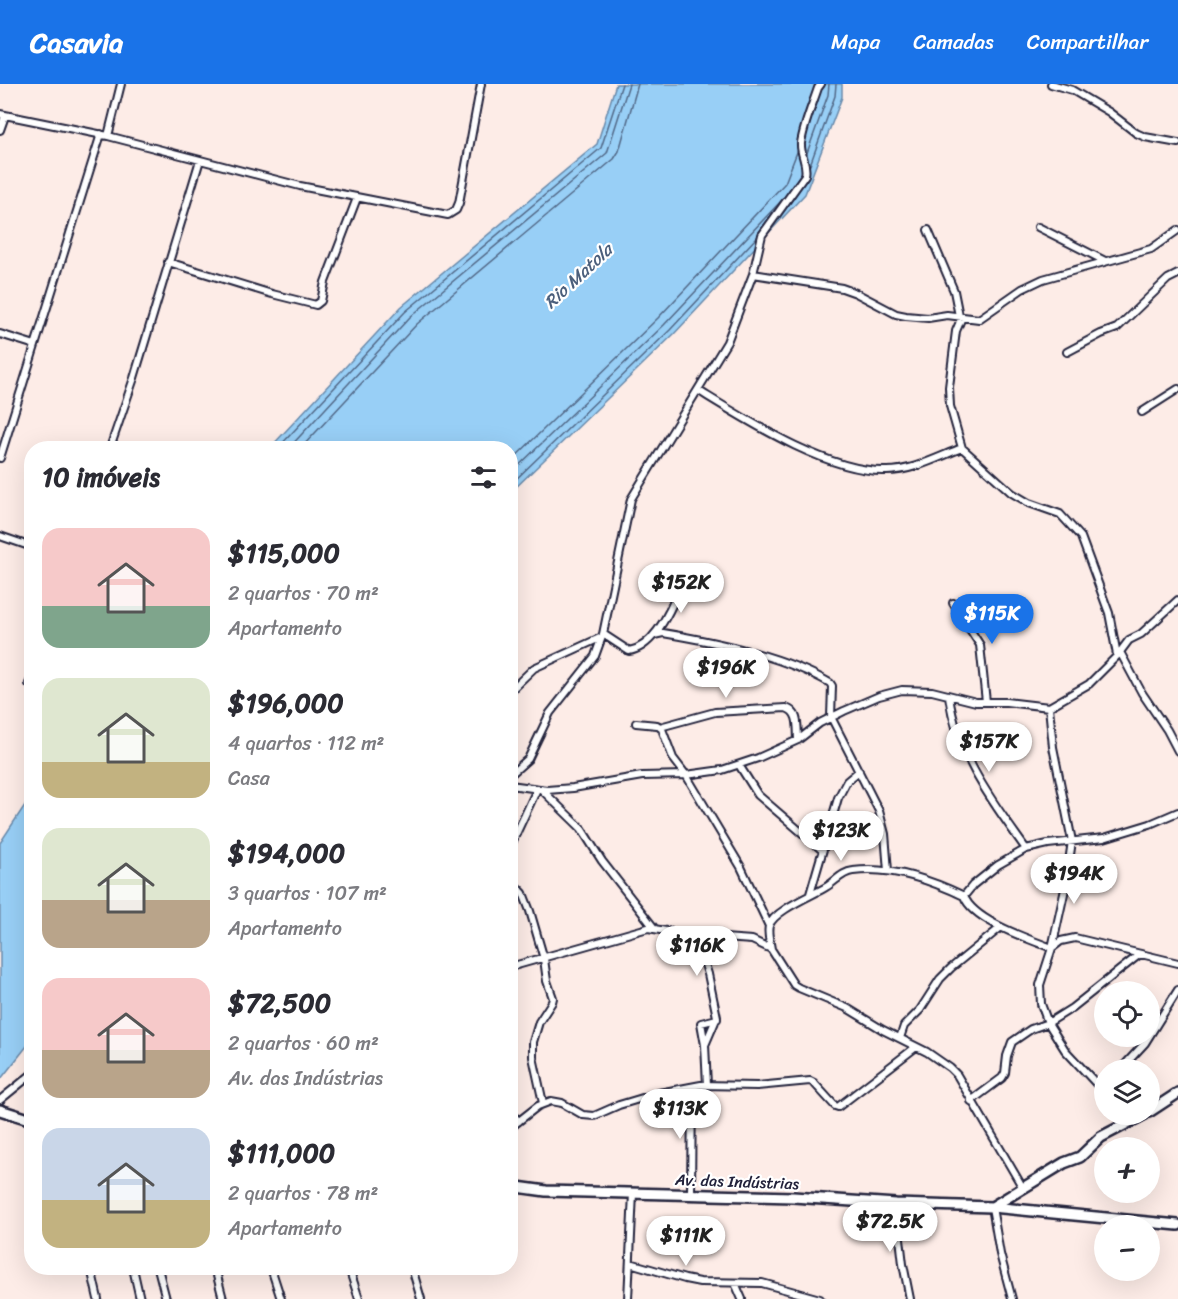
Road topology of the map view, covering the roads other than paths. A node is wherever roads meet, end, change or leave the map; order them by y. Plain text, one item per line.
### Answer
1 (121, 84) edge
2 (481, 84) edge
3 (821, 84) edge
4 (1051, 84) edge
5 (2, 115) edge
6 (0, 130) edge
7 (104, 135) junction
8 (1178, 144) edge
9 (200, 160) junction
10 (357, 198) junction
11 (1038, 227) dead end
12 (928, 230) dead end
13 (1178, 230) edge
14 (1104, 261) junction
15 (168, 262) junction
16 (753, 274) junction
17 (1178, 274) edge
18 (960, 316) junction
19 (0, 334) edge
20 (35, 345) junction
21 (1067, 352) dead end
22 (1178, 389) edge
23 (699, 391) junction
24 (1142, 412) dead end
25 (112, 441) edge
26 (962, 448) junction
27 (0, 458) edge
28 (0, 536) edge
29 (24, 544) edge
30 (682, 580) dead end
31 (1178, 600) edge
32 (953, 603) dead end
33 (654, 635) junction
34 (603, 636) junction
35 (1118, 654) junction
36 (518, 683) edge
37 (949, 696) junction
38 (986, 702) junction
39 (1049, 707) junction
40 (831, 717) junction
41 (636, 723) dead end
42 (660, 727) junction
43 (798, 740) junction
44 (1178, 751) edge
45 (739, 765) junction
46 (518, 768) edge
47 (859, 771) junction
48 (686, 775) junction
49 (518, 786) edge
50 (539, 789) junction
51 (1178, 812) edge
52 (518, 831) edge
53 (1072, 841) junction
54 (1026, 849) junction
55 (822, 850) junction
56 (888, 871) junction
57 (518, 888) edge
58 (810, 894) junction
59 (964, 896) junction
60 (769, 926) junction
61 (1000, 928) junction
62 (655, 929) junction
63 (696, 936) junction
64 (1052, 948) junction
65 (771, 949) junction
66 (1140, 954) junction
67 (544, 959) junction
68 (1178, 963) edge
69 (518, 965) edge
70 (1178, 990) edge
71 (717, 1019) junction
72 (1048, 1023) junction
73 (900, 1038) junction
74 (705, 1045) junction
75 (916, 1047) junction
76 (1130, 1059) edge
77 (24, 1080) edge
78 (1094, 1082) edge
79 (707, 1084) junction
80 (692, 1087) junction
81 (1178, 1093) edge
82 (0, 1100) edge
83 (971, 1101) junction
84 (543, 1103) junction
85 (1160, 1105) edge
86 (0, 1110) edge
87 (24, 1118) edge
88 (519, 1121) edge
89 (1126, 1125) edge
90 (518, 1187) edge
91 (1023, 1188) junction
92 (633, 1193) junction
93 (691, 1194) junction
94 (896, 1204) junction
95 (992, 1207) junction
96 (1178, 1226) edge
97 (630, 1263) junction
98 (93, 1275) edge
99 (135, 1275) edge
100 (160, 1275) edge
101 (217, 1275) edge
102 (273, 1275) edge
103 (351, 1275) edge
104 (414, 1275) edge
105 (735, 1283) junction
106 (98, 1299) edge
107 (140, 1299) edge
108 (166, 1299) edge
109 (223, 1299) edge
110 (281, 1299) edge
111 (359, 1299) edge
112 (421, 1299) edge
113 (628, 1299) edge
114 (742, 1299) edge
115 (820, 1299) edge
116 (910, 1299) edge
117 (1012, 1299) edge

1 - 7 street
2 - 10 street
3 - 16 street
4 - 8 street
5 - 6 street
5 - 7 street
7 - 9 street
7 - 20 street
9 - 10 street
9 - 15 street
10 - 15 street
11 - 14 street
12 - 18 street
13 - 14 street
14 - 18 street
15 - 25 street
16 - 18 street
16 - 23 street
17 - 21 street
18 - 26 street
19 - 20 street
20 - 27 street
22 - 24 street
23 - 26 street
23 - 34 street
26 - 35 street
28 - 29 street
30 - 33 street
31 - 35 street
32 - 38 street
33 - 34 street
33 - 40 street
34 - 36 street
34 - 46 street
35 - 39 street
35 - 44 street
37 - 38 street
37 - 40 street
37 - 54 street
38 - 39 street
39 - 53 street
40 - 43 street
40 - 47 street
41 - 42 street
42 - 43 street
42 - 48 street
43 - 45 street
45 - 48 street
45 - 55 street
47 - 55 street
47 - 56 street
48 - 50 street
48 - 60 street
49 - 50 street
50 - 52 street
50 - 62 street
51 - 53 street
53 - 54 street
53 - 64 street
54 - 59 street
55 - 58 street
56 - 58 street
56 - 59 street
57 - 67 street
58 - 60 street
59 - 61 street
60 - 65 street
61 - 64 street
61 - 73 street
62 - 63 street
62 - 67 street
63 - 65 street
63 - 71 street
64 - 66 street
64 - 72 street
65 - 73 street
66 - 68 street
66 - 72 street
67 - 69 street
67 - 84 street
70 - 76 street
71 - 74 street
71 - 74 street
72 - 78 street
72 - 83 street
73 - 75 street
74 - 79 street
75 - 79 street
75 - 83 street
77 - 82 street
79 - 80 street
80 - 84 street
80 - 93 street
81 - 85 street
83 - 91 street
84 - 88 street
86 - 87 street
89 - 91 street
90 - 92 street, Av. das Indústrias
91 - 95 street
92 - 93 street, Av. das Indústrias
92 - 97 street
93 - 94 street, Av. das Indústrias
94 - 95 street, Av. das Indústrias
94 - 116 street
95 - 96 street, Av. das Indústrias
95 - 117 street
97 - 105 street
97 - 113 street
98 - 106 street
99 - 107 street
100 - 108 street
101 - 109 street
102 - 110 street
103 - 111 street
104 - 112 street
105 - 114 street
105 - 115 street

